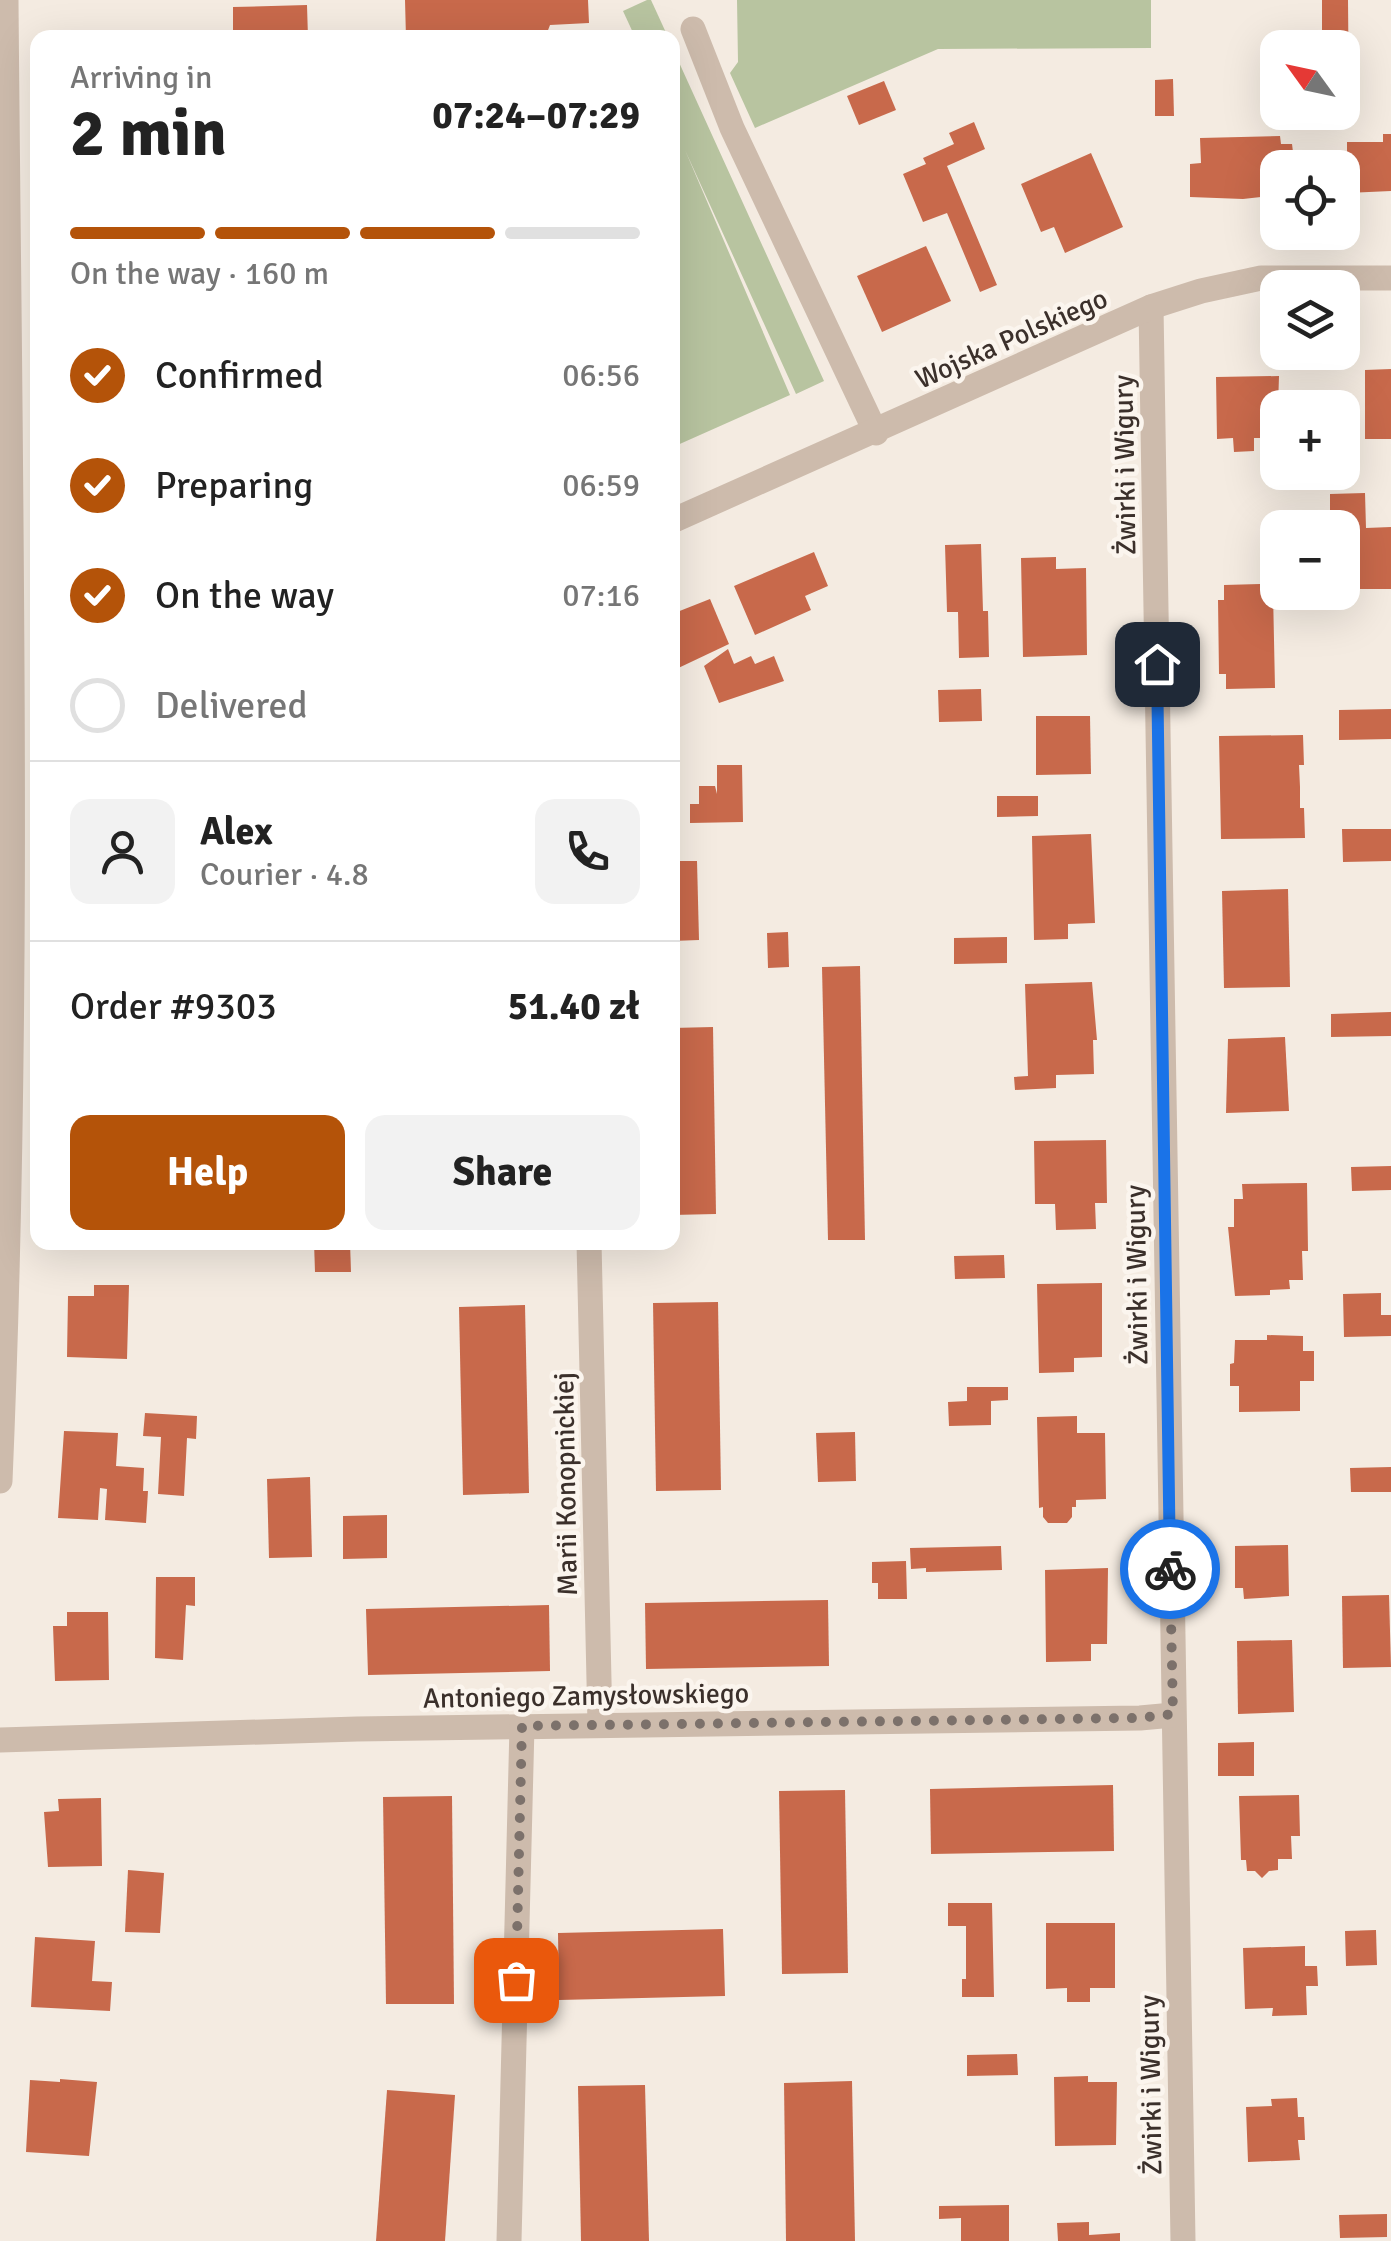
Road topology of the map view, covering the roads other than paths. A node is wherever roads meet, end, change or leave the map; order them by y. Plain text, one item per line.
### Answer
1 (6, 0) edge
2 (694, 28) dead end
3 (1391, 278) edge
4 (5, 298) edge
5 (1151, 308) junction
6 (876, 433) junction
7 (680, 518) edge
8 (17, 726) edge
9 (589, 1250) edge
10 (5, 1253) edge
11 (0, 1481) edge
12 (1173, 1714) junction
13 (600, 1724) junction
14 (522, 1726) junction
15 (0, 1740) edge
16 (509, 2241) edge
17 (1183, 2241) edge

1 - 4 street
2 - 6 street
3 - 5 street, Wojska Polskiego
4 - 8 street
5 - 6 street, Wojska Polskiego
5 - 12 street, Żwirki i Wigury
6 - 7 street, Wojska Polskiego
8 - 10 street
9 - 13 street, Marii Konopnickiej
10 - 11 street
12 - 13 street, Antoniego Zamysłowskiego
12 - 17 street, Żwirki i Wigury
13 - 14 street, Antoniego Zamysłowskiego
14 - 15 street, Antoniego Zamysłowskiego
14 - 16 street

